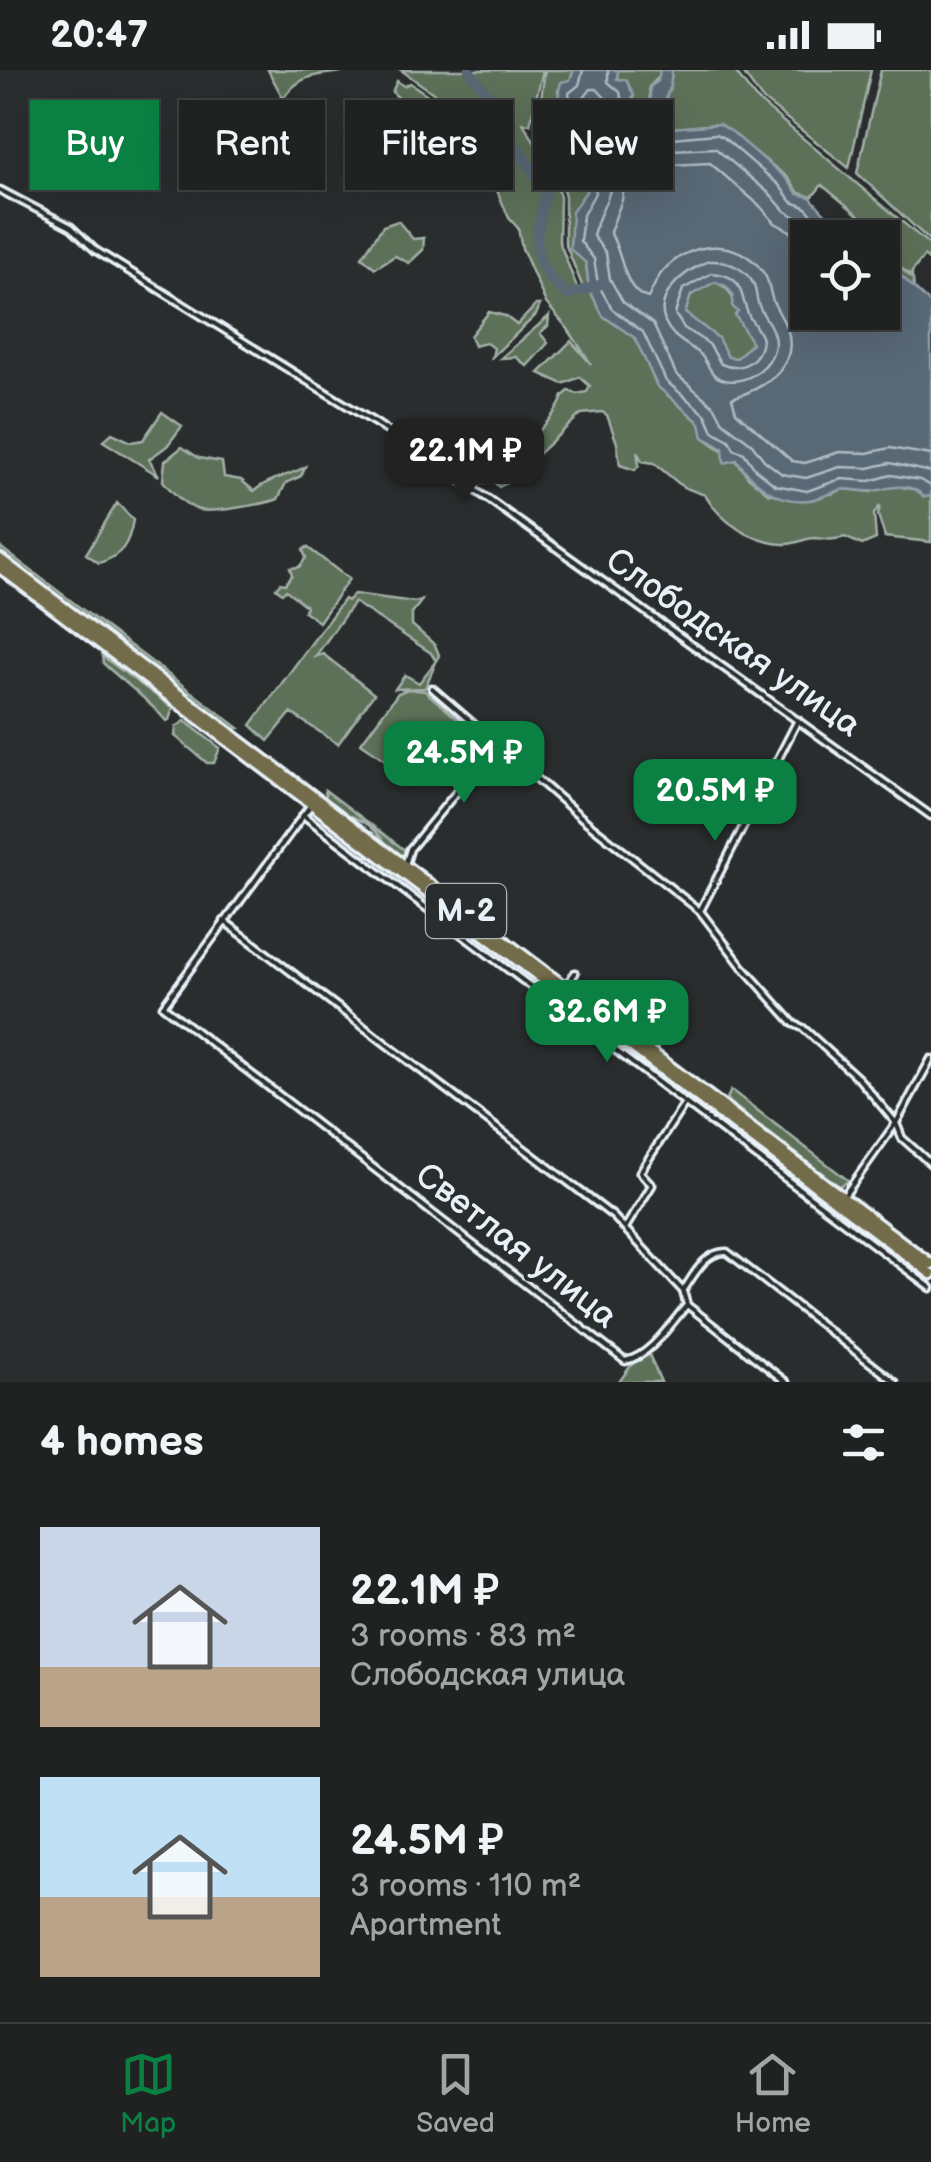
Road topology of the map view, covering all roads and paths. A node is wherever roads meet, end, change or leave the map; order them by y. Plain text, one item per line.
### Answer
1 (0, 190) edge
2 (0, 559) edge
3 (0, 568) edge
4 (432, 688) dead end
5 (798, 720) junction
6 (496, 745) junction
7 (311, 804) junction
8 (303, 816) junction
9 (931, 816) edge
10 (405, 865) junction
11 (700, 911) junction
12 (224, 922) junction
13 (575, 974) dead end
14 (563, 990) junction
15 (553, 1004) junction
16 (931, 1059) edge
17 (685, 1102) junction
18 (896, 1123) junction
19 (931, 1164) edge
20 (844, 1196) junction
21 (832, 1198) junction
22 (826, 1206) junction
23 (625, 1228) junction
24 (931, 1264) edge
25 (931, 1274) edge
26 (931, 1288) edge
27 (683, 1291) junction
28 (687, 1305) junction
29 (786, 1382) edge
30 (895, 1382) edge

1 - 5 street, Слободская улица
2 - 10 main road, М-2
3 - 7 main road, М-2
4 - 6 street
5 - 9 street, Слободская улица
5 - 11 street
6 - 10 street
6 - 11 street
7 - 8 street
7 - 14 main road, М-2
8 - 12 street
8 - 15 street
10 - 14 main road, М-2
11 - 18 street
12 - 23 street, Светлая улица
12 - 28 street, Светлая улица
13 - 14 street
14 - 15 street
14 - 20 main road, М-2
14 - 21 main road, М-2
15 - 17 street
16 - 18 street
17 - 22 street
17 - 23 street
18 - 19 street
18 - 20 street
20 - 24 main road, М-2
21 - 22 street
21 - 25 main road, М-2
22 - 26 street
23 - 27 street, Светлая улица
27 - 28 street, Светлая улица
27 - 30 street
28 - 29 street

